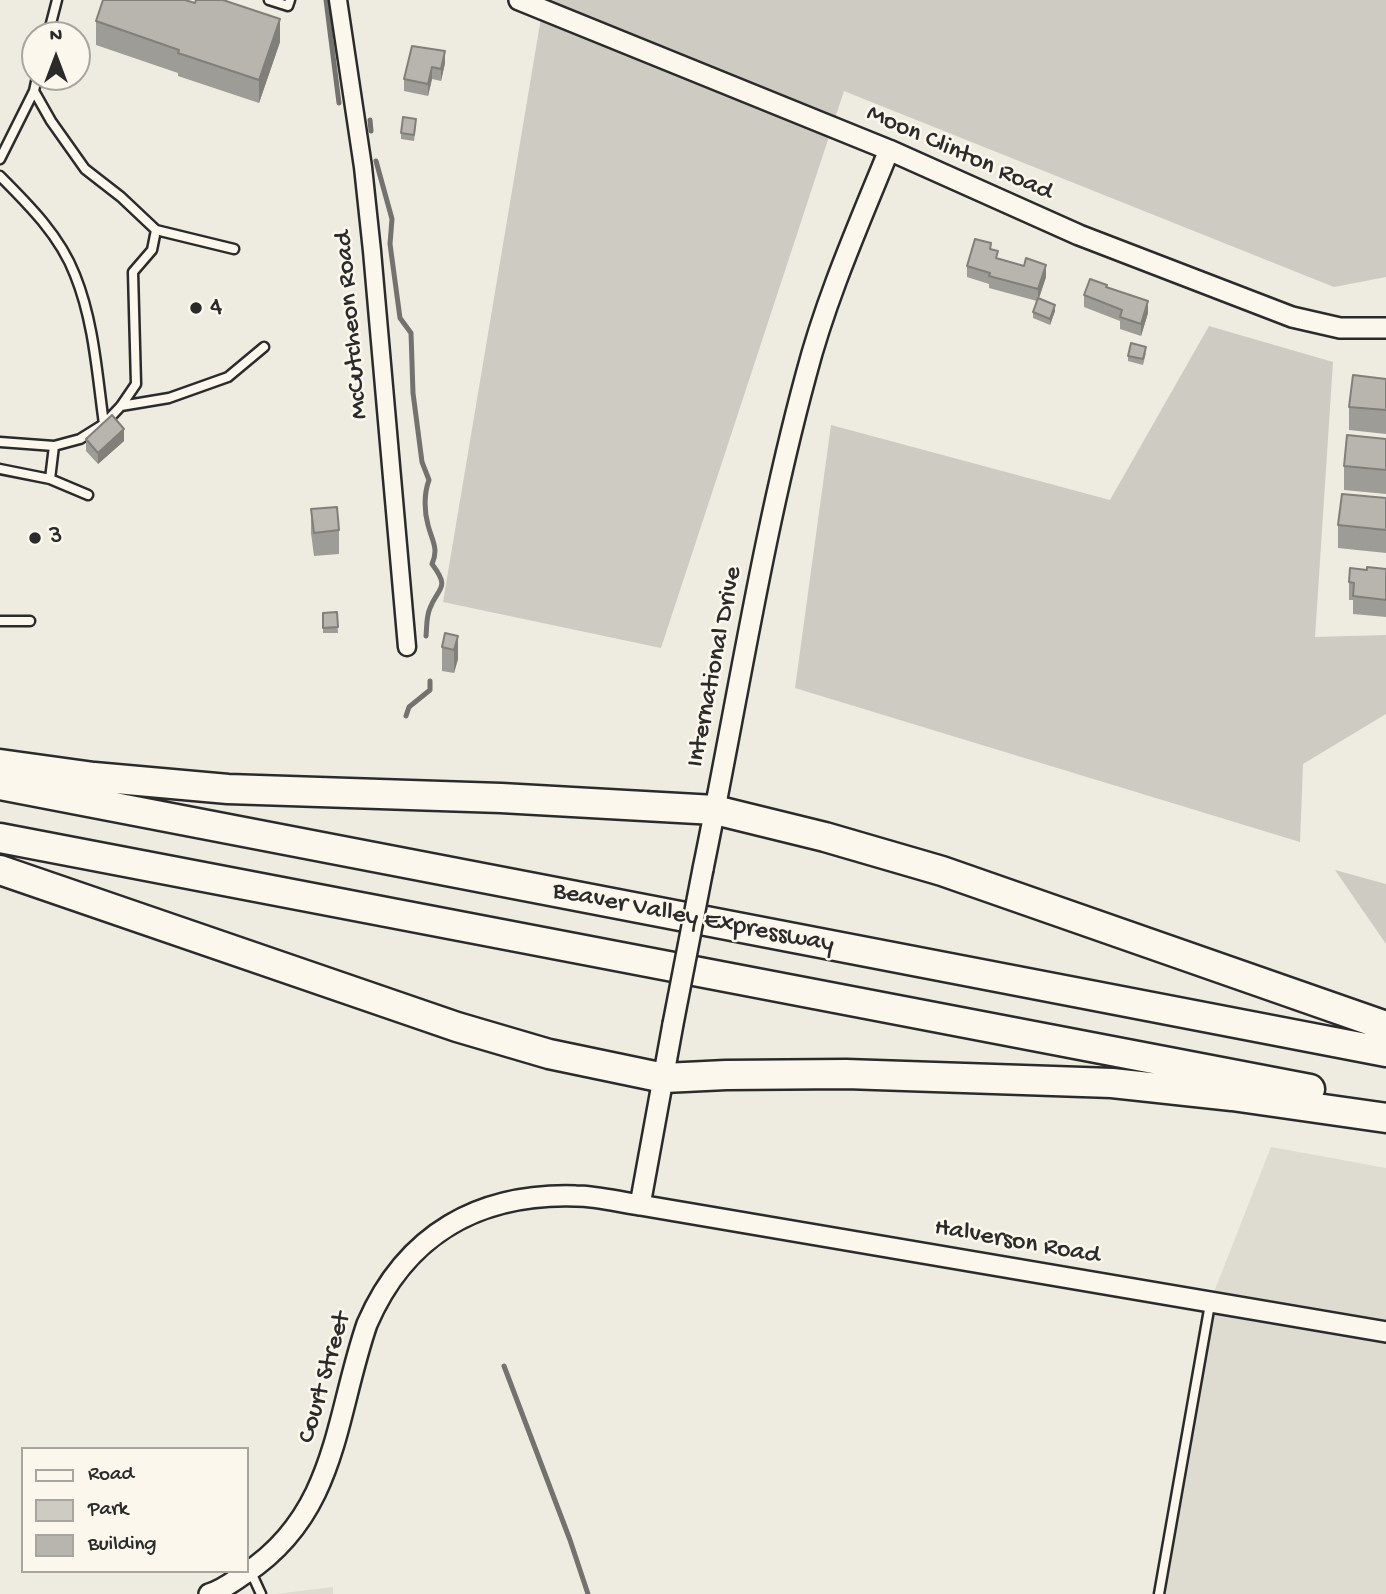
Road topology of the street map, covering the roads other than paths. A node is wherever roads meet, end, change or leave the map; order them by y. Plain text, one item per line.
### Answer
1 (57, 0) edge
2 (269, 0) edge
3 (290, 0) edge
4 (338, 0) edge
5 (519, 0) edge
6 (52, 21) edge
7 (34, 91) joint
8 (889, 150) junction
9 (0, 159) edge
10 (0, 176) edge
11 (156, 230) junction
12 (234, 249) dead end
13 (1386, 328) edge
14 (264, 347) dead end
15 (121, 406) junction
16 (104, 424) junction
17 (0, 442) edge
18 (54, 446) junction
19 (0, 469) edge
20 (50, 479) junction
21 (88, 495) dead end
22 (0, 621) edge
23 (30, 621) dead end
24 (407, 648) dead end
25 (0, 764) edge
26 (0, 785) edge
27 (715, 810) junction
28 (0, 838) edge
29 (0, 870) edge
30 (1386, 1026) edge
31 (1386, 1052) edge
32 (664, 1078) junction
33 (1386, 1104) edge
34 (1386, 1118) edge
35 (640, 1205) junction
36 (1210, 1302) junction
37 (1386, 1332) edge
38 (250, 1570) joint
39 (245, 1573) edge
40 (209, 1594) edge
41 (261, 1594) edge
42 (1158, 1594) edge

1 - 6 lane
2 - 3 lane
4 - 24 street, McCutcheon Road
5 - 8 street, Moon Clinton Road
7 - 9 lane
7 - 11 lane
8 - 13 street, Moon Clinton Road
8 - 27 street, International Drive
10 - 16 lane
11 - 12 lane
11 - 15 lane
14 - 15 lane
15 - 16 lane
16 - 18 lane
17 - 18 lane
18 - 20 lane
19 - 20 lane
20 - 21 lane
22 - 23 lane
25 - 27 highway
26 - 31 highway, Beaver Valley Expressway
27 - 30 highway
27 - 32 street, International Drive, bridge
28 - 33 highway, Beaver Valley Expressway
29 - 32 highway
32 - 34 highway
32 - 35 street, International Drive
35 - 36 street, Halverson Road
35 - 38 street, Court Street
36 - 37 street, Halverson Road
36 - 42 lane
38 - 41 lane
39 - 40 street, Court Street

